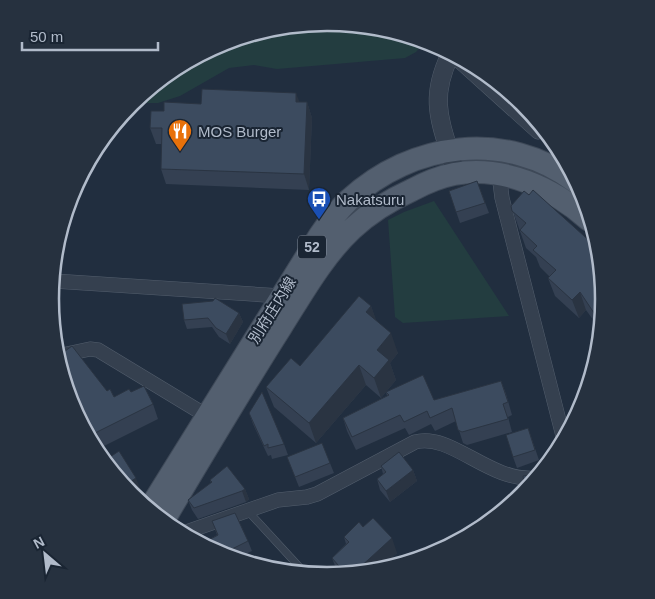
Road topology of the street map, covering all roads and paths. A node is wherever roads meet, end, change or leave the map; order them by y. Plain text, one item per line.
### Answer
1 (448, 60) edge
2 (473, 74) edge
3 (532, 127) edge
4 (449, 150) junction
5 (456, 174) junction
6 (499, 174) junction
7 (565, 175) edge
8 (583, 215) edge
9 (60, 281) edge
10 (281, 296) junction
11 (65, 354) edge
12 (207, 416) junction
13 (562, 431) edge
14 (527, 478) edge
15 (153, 503) edge
16 (247, 510) junction
17 (167, 514) edge
18 (190, 530) edge
19 (298, 566) edge

1 - 4 street
2 - 3 street
4 - 5 street
4 - 7 main road, 別府庄内線 / 52
4 - 10 main road, 別府庄内線 / 52
5 - 6 main road, 別府庄内線 / 52
5 - 17 main road, 別府庄内線 / 52
6 - 8 main road, 別府庄内線 / 52
6 - 13 street
9 - 10 street
10 - 12 main road, 別府庄内線 / 52
11 - 12 street
12 - 15 main road, 別府庄内線 / 52
14 - 16 street
16 - 18 street
16 - 19 lane

